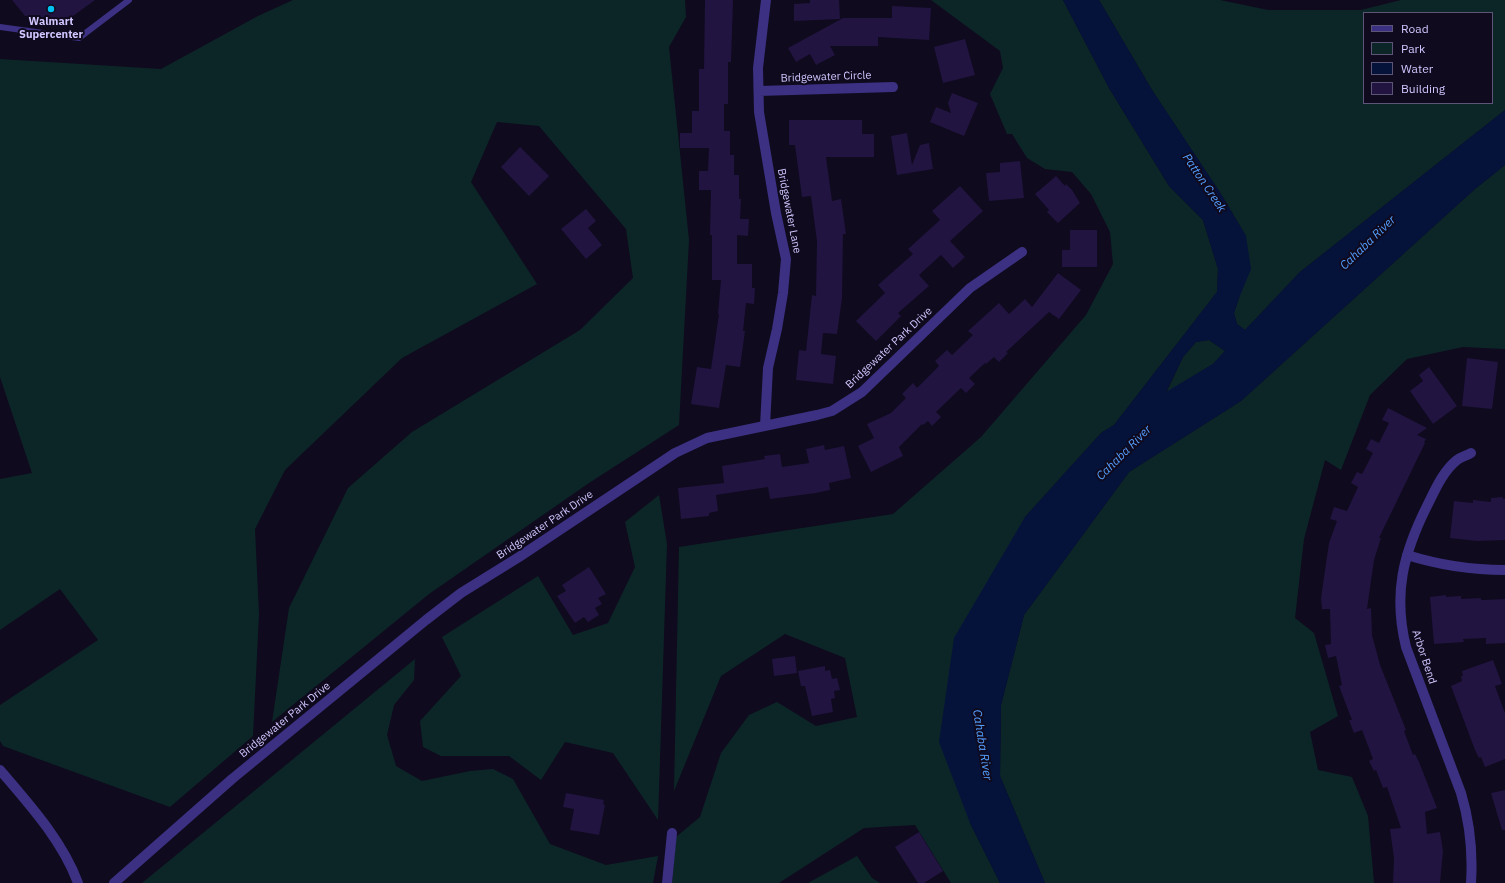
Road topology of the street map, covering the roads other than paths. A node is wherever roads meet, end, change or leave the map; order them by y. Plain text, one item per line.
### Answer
1 (129, 0) edge
2 (766, 0) edge
3 (0, 27) edge
4 (893, 87) dead end
5 (759, 91) junction
6 (1022, 252) dead end
7 (765, 426) junction
8 (1471, 453) dead end
9 (1407, 555) junction
10 (1505, 570) edge
11 (0, 770) edge
12 (672, 833) dead end
13 (78, 883) edge
14 (114, 883) edge
15 (667, 883) edge
16 (1471, 883) edge

1 - 3 lane
2 - 5 street, Bridgewater Lane
4 - 5 street, Bridgewater Circle
5 - 7 street, Bridgewater Lane
6 - 7 street, Bridgewater Park Drive
7 - 14 street, Bridgewater Park Drive
8 - 9 street, Arbor Bend
9 - 10 street
9 - 16 street, Arbor Bend
11 - 13 street
12 - 15 street

